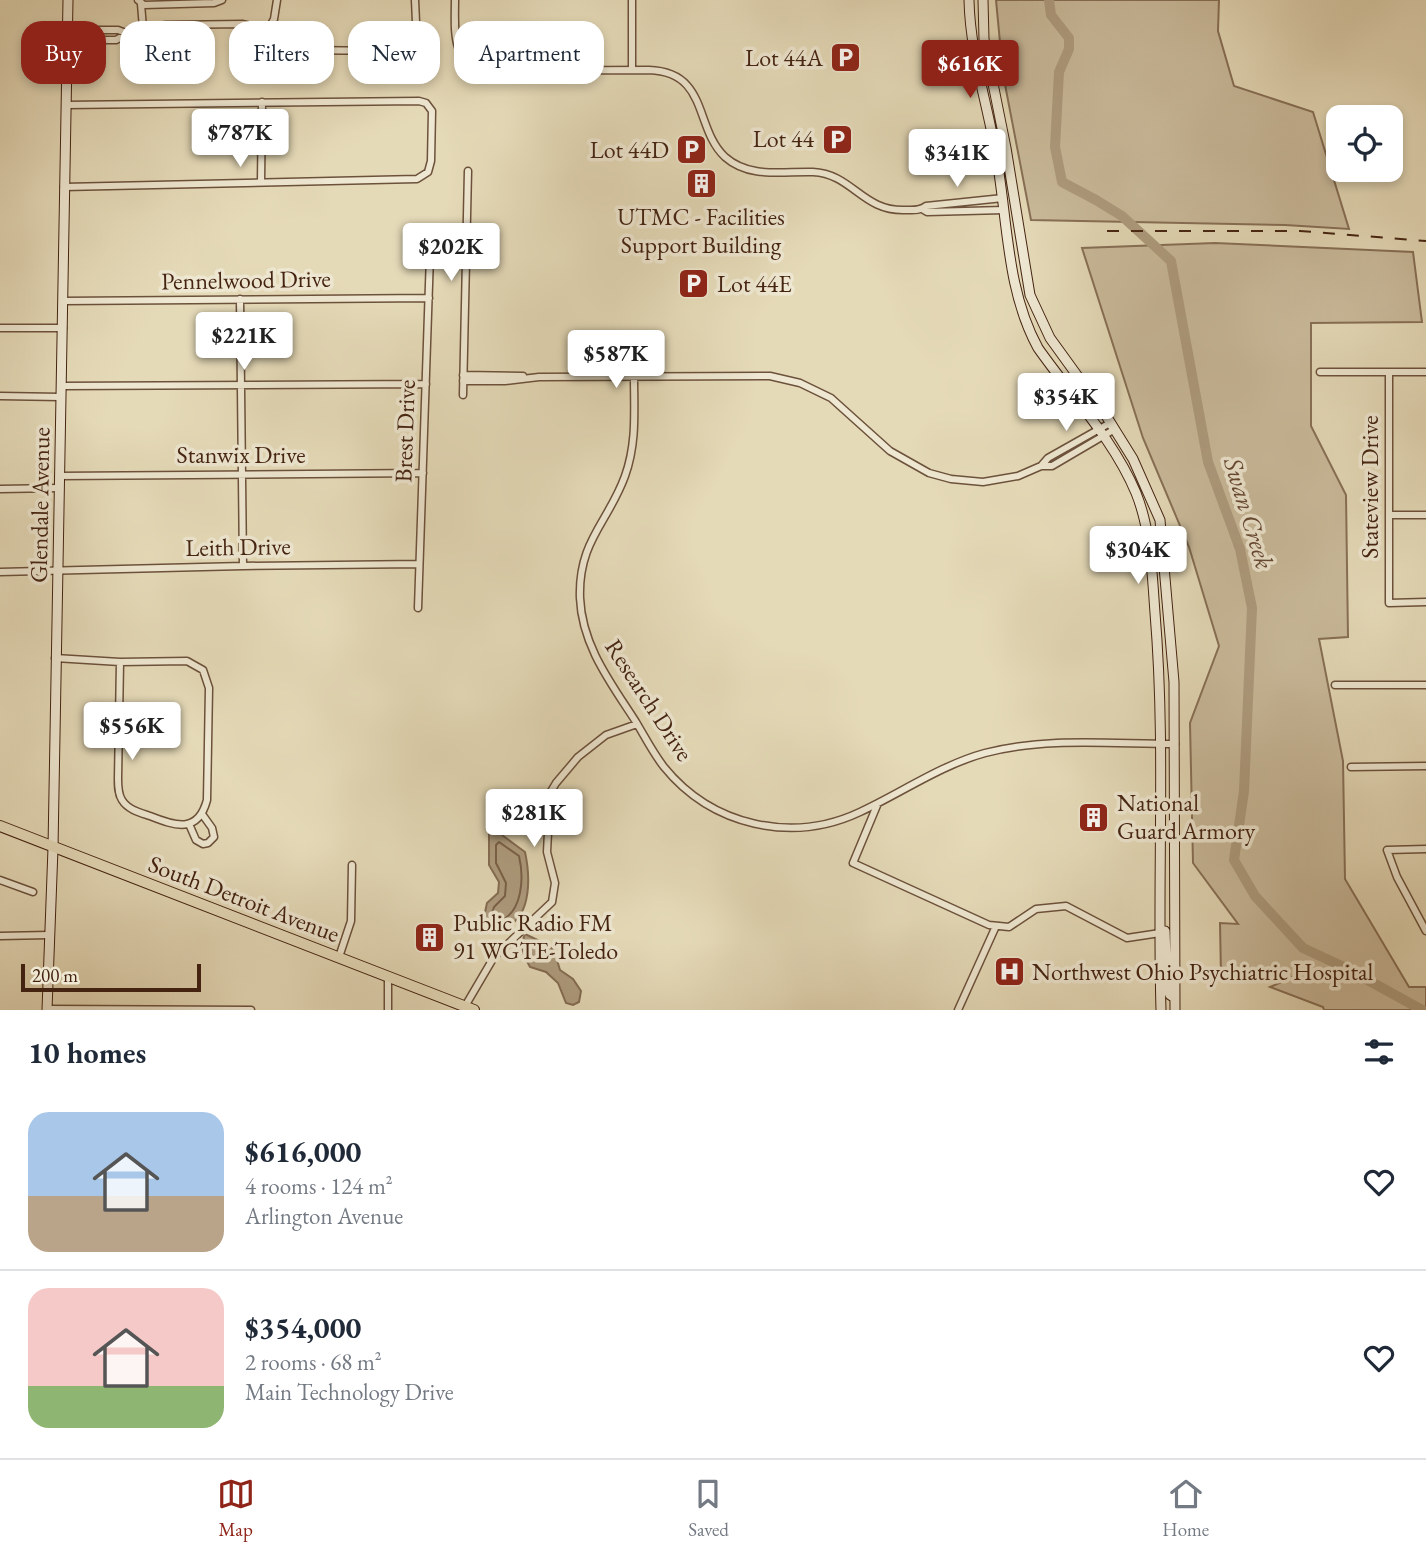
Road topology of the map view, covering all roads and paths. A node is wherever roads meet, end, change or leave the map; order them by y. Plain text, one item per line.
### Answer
1 (68, 0) edge
2 (222, 0) edge
3 (277, 0) edge
4 (415, 0) edge
5 (455, 0) edge
6 (632, 0) edge
7 (969, 0) edge
8 (983, 0) edge
9 (140, 2) edge
10 (67, 21) edge
11 (143, 21) edge
12 (273, 21) edge
13 (334, 50) edge
14 (632, 70) junction
15 (66, 84) edge
16 (262, 103) junction
17 (66, 105) junction
18 (468, 171) dead end
19 (261, 182) junction
20 (64, 187) junction
21 (1003, 198) junction
22 (922, 209) junction
23 (1004, 210) junction
24 (430, 254) dead end
25 (1030, 295) junction
26 (429, 298) junction
27 (240, 299) junction
28 (63, 301) junction
29 (0, 328) edge
30 (63, 328) junction
31 (1320, 372) dead end
32 (1389, 372) junction
33 (1426, 372) edge
34 (634, 376) junction
35 (463, 378) junction
36 (426, 384) junction
37 (62, 386) junction
38 (242, 386) junction
39 (463, 395) dead end
40 (0, 396) edge
41 (61, 397) junction
42 (1112, 426) junction
43 (1100, 433) junction
44 (423, 473) junction
45 (242, 474) junction
46 (59, 476) junction
47 (59, 488) junction
48 (0, 489) edge
49 (1389, 515) junction
50 (1426, 515) edge
51 (419, 564) junction
52 (243, 566) junction
53 (57, 569) junction
54 (0, 572) edge
55 (1426, 603) edge
56 (418, 608) dead end
57 (55, 659) junction
58 (120, 662) junction
59 (1335, 685) dead end
60 (1426, 685) edge
61 (637, 724) junction
62 (1160, 744) junction
63 (1175, 744) junction
64 (1351, 766) dead end
65 (1426, 766) edge
66 (878, 803) junction
67 (204, 811) junction
68 (189, 824) junction
69 (0, 826) edge
70 (1160, 828) junction
71 (53, 848) junction
72 (1426, 849) edge
73 (352, 865) dead end
74 (0, 880) edge
75 (33, 892) dead end
76 (996, 926) junction
77 (1426, 931) edge
78 (1160, 933) junction
79 (49, 935) junction
80 (0, 936) edge
81 (340, 957) junction
82 (388, 977) junction
83 (1175, 998) junction
84 (467, 1009) edge
85 (47, 1010) edge
86 (200, 1010) edge
87 (251, 1010) edge
88 (388, 1010) edge
89 (958, 1010) edge
90 (1161, 1010) edge
91 (1175, 1010) edge

1 - 10 street, Glendale Avenue
2 - 9 street
3 - 12 street
4 - 13 street
5 - 14 street
6 - 14 street
7 - 21 street
8 - 25 street
9 - 11 street
14 - 22 street
15 - 17 street, Glendale Avenue
16 - 17 street
16 - 19 street
16 - 19 street
17 - 20 street, Glendale Avenue
18 - 35 street
19 - 20 street
20 - 28 street, Glendale Avenue
21 - 22 street
21 - 23 street
21 - 25 street
22 - 23 street
23 - 43 street
24 - 26 street, Brest Drive
25 - 42 street
26 - 27 street, Pennelwood Drive
26 - 36 street, Brest Drive
27 - 28 street, Pennelwood Drive
27 - 38 street
28 - 30 street, Glendale Avenue
29 - 30 street
30 - 37 street, Glendale Avenue
31 - 32 street
32 - 33 street
32 - 49 street, Stateview Drive
34 - 35 street
34 - 43 street
34 - 61 street, Research Drive
35 - 39 street
36 - 38 street
36 - 44 street, Brest Drive
37 - 38 street
37 - 41 street, Glendale Avenue
38 - 45 street
40 - 41 street
41 - 46 street, Glendale Avenue
42 - 43 street
42 - 63 street
43 - 62 street
44 - 45 street, Stanwix Drive
44 - 51 street, Brest Drive
45 - 46 street, Stanwix Drive
45 - 52 street
46 - 47 street, Glendale Avenue
47 - 48 street
47 - 53 street, Glendale Avenue
49 - 50 street
49 - 55 street, Stateview Drive
51 - 52 street, Leith Drive
51 - 56 street, Brest Drive
52 - 53 street, Leith Drive
53 - 54 street, Leith Drive
53 - 57 street, Glendale Avenue
57 - 58 street
57 - 71 street, Glendale Avenue
58 - 67 street
58 - 68 street
59 - 60 street
61 - 66 street, Research Drive
61 - 84 street
62 - 63 street, Research Drive
62 - 66 street, Research Drive
62 - 70 street
63 - 83 street
64 - 65 street
66 - 76 street
67 - 68 street
67 - 68 street
69 - 71 main road, South Detroit Avenue
70 - 78 street
70 - 83 street
71 - 79 street, Glendale Avenue
71 - 81 main road, South Detroit Avenue
72 - 77 street
73 - 81 street
74 - 75 street
76 - 78 street
76 - 89 street
78 - 90 street
79 - 80 street
79 - 85 street, Glendale Avenue
81 - 82 main road, South Detroit Avenue
82 - 84 main road, South Detroit Avenue
82 - 88 street
83 - 91 street
85 - 86 street
86 - 87 street

